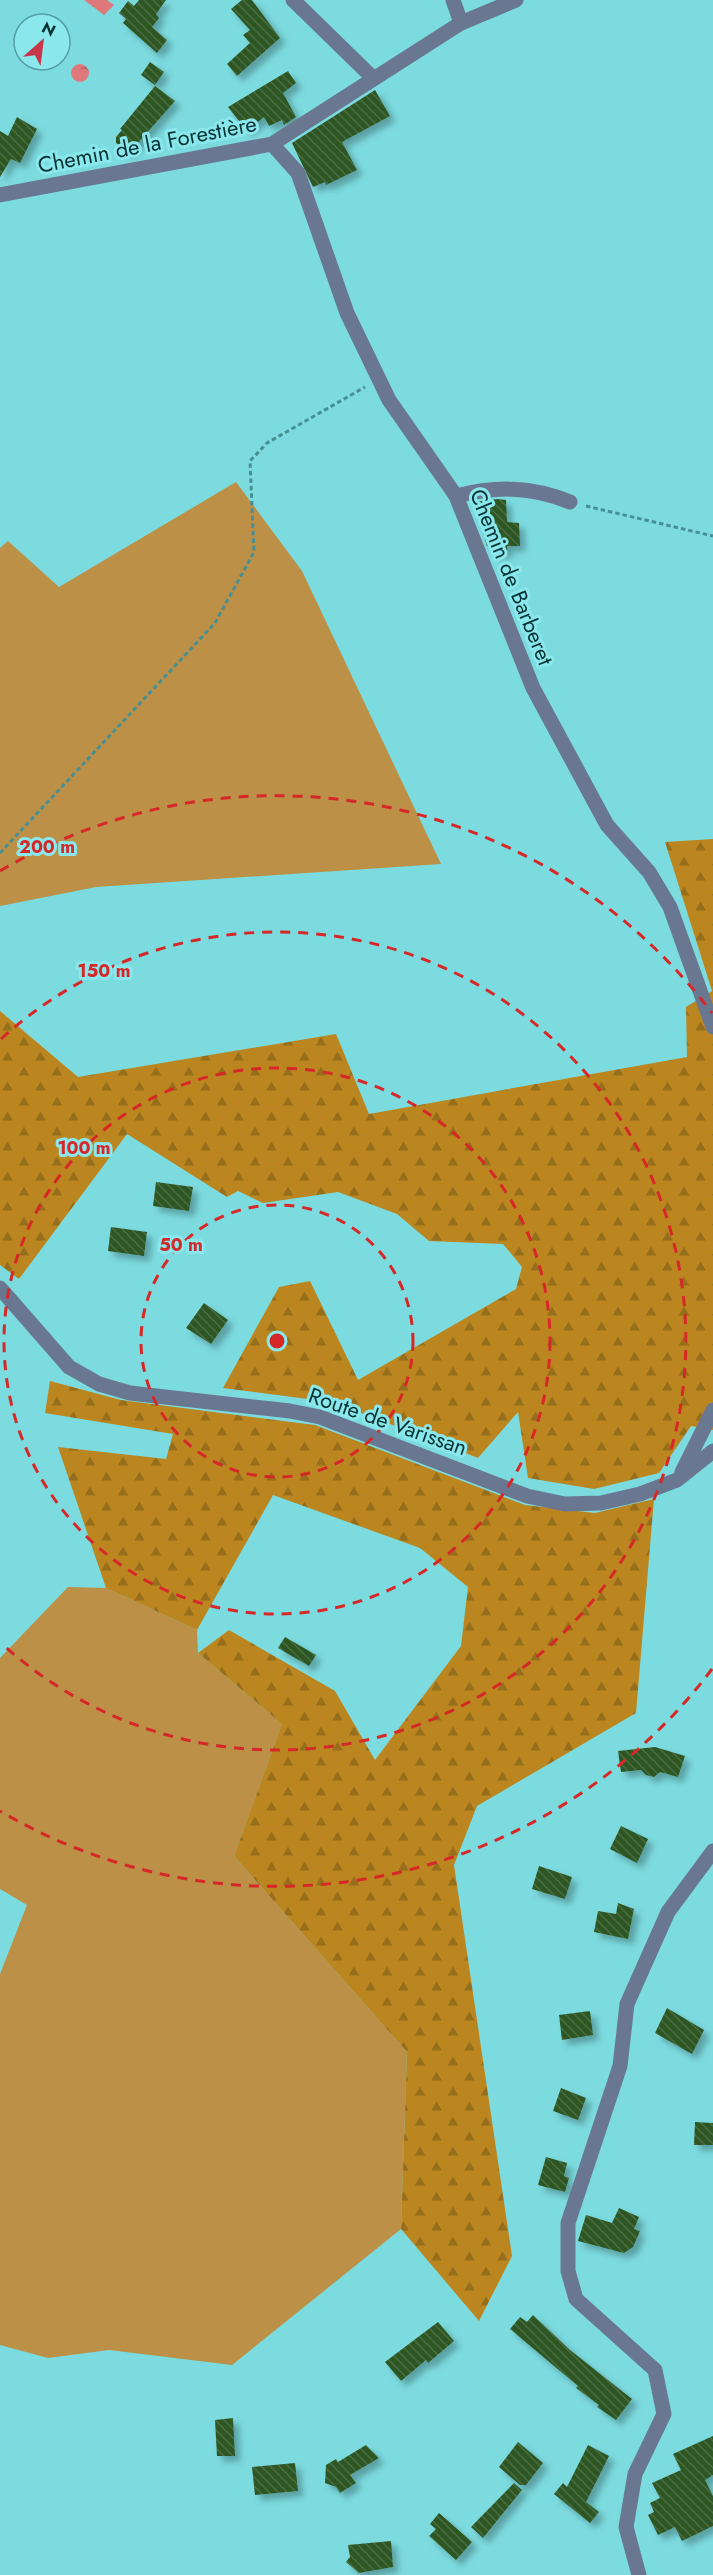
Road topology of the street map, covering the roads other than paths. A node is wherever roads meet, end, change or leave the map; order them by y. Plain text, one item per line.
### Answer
1 (292, 0) edge
2 (453, 0) edge
3 (516, 0) edge
4 (461, 23) junction
5 (373, 78) junction
6 (272, 144) junction
7 (0, 195) edge
8 (456, 496) junction
9 (570, 501) road end
10 (713, 1027) edge
11 (0, 1288) edge
12 (713, 1410) edge
13 (713, 1451) edge
14 (677, 1480) junction
15 (713, 1851) edge
16 (639, 2575) edge

1 - 5 street
2 - 4 street
3 - 4 street, Chemin de la Forestière
4 - 5 street, Chemin de la Forestière
5 - 6 street, Chemin de la Forestière
6 - 7 street, Chemin de la Forestière
6 - 8 street, Chemin de Barberet
8 - 9 street
8 - 10 street, Chemin de Barberet
11 - 14 street, Route de Varissan
12 - 14 street
13 - 14 street, Route de Varissan
15 - 16 street

